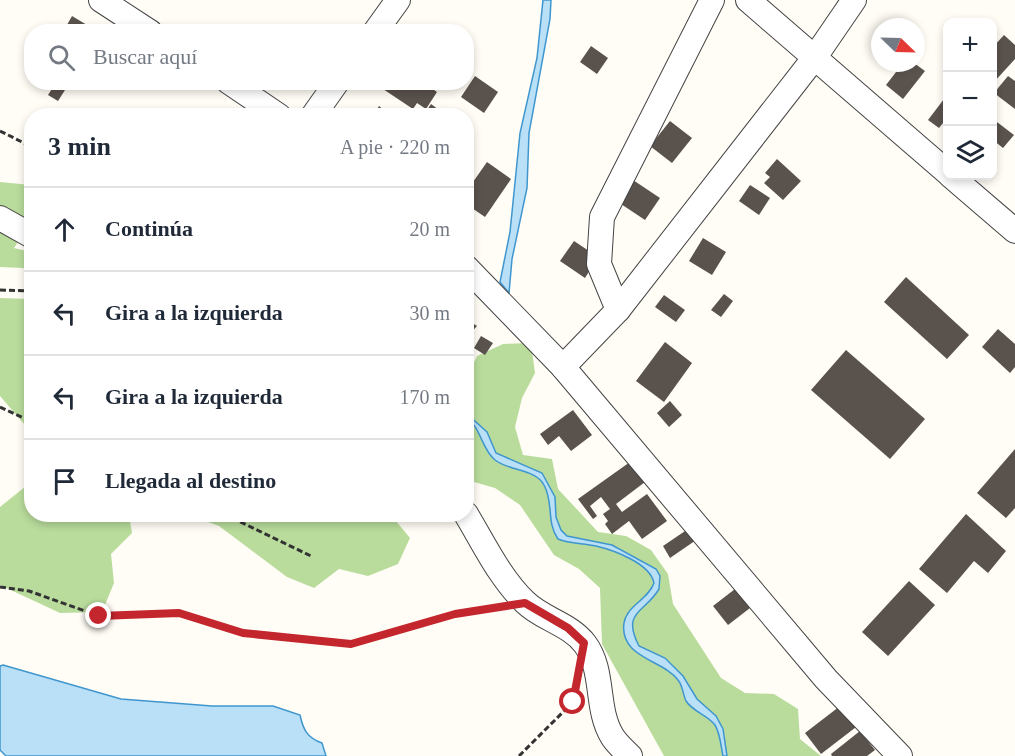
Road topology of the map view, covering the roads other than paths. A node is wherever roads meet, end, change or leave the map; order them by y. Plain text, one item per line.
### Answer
1 (101, 0) edge
2 (398, 0) edge
3 (712, 0) edge
4 (748, 0) edge
5 (854, 0) edge
6 (138, 24) edge
7 (381, 24) edge
8 (815, 57) junction
9 (241, 90) edge
10 (331, 90) edge
11 (267, 108) edge
12 (319, 108) edge
13 (943, 168) edge
14 (956, 180) edge
15 (0, 218) edge
16 (1012, 222) edge
17 (24, 232) edge
18 (474, 275) edge
19 (618, 310) junction
20 (563, 367) junction
21 (471, 522) edge
22 (630, 756) edge
23 (900, 756) edge

1 - 6 street
2 - 7 street
3 - 19 street
4 - 8 street
5 - 8 street
8 - 13 street
8 - 19 street
9 - 11 street
10 - 12 street
14 - 16 street
15 - 17 street
18 - 20 street
19 - 20 street
20 - 23 street
21 - 22 street

